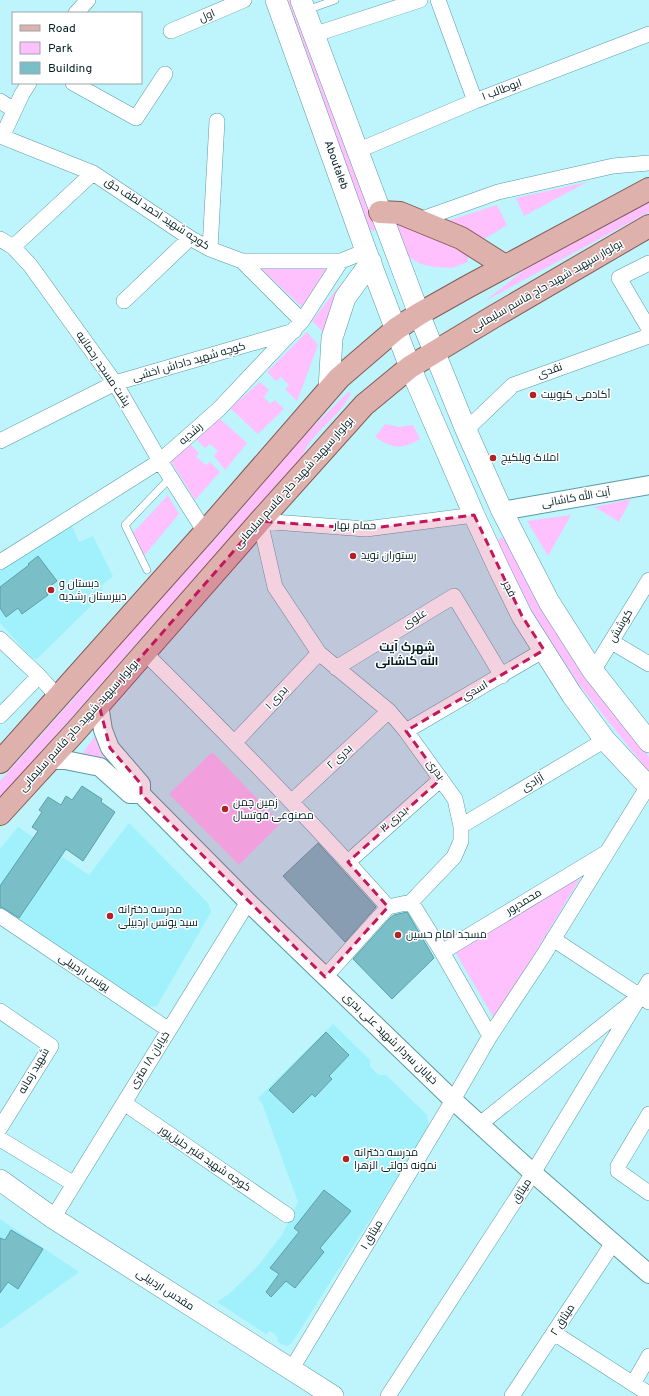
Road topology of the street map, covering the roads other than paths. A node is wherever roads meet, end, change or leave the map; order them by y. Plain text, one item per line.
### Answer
1 (88, 0) edge
2 (244, 0) edge
3 (276, 0) edge
4 (335, 0) edge
5 (420, 0) edge
6 (438, 0) edge
7 (303, 6) edge
8 (77, 12) edge
9 (171, 31) dead end
10 (649, 34) edge
11 (313, 35) junction
12 (165, 74) dead end
13 (28, 84) edge
14 (75, 84) edge
15 (0, 101) edge
16 (475, 101) junction
17 (14, 110) junction
18 (217, 121) dead end
19 (1, 137) edge
20 (357, 151) junction
21 (649, 163) edge
22 (93, 173) junction
23 (649, 189) edge
24 (380, 212) junction
25 (419, 220) junction
26 (649, 226) edge
27 (190, 238) junction
28 (0, 239) edge
29 (13, 247) junction
30 (210, 249) junction
31 (369, 256) junction
32 (242, 261) junction
33 (341, 261) junction
34 (649, 263) edge
35 (505, 266) junction
36 (124, 301) dead end
37 (419, 314) junction
38 (298, 326) junction
39 (396, 329) junction
40 (649, 329) edge
41 (649, 336) edge
42 (435, 352) junction
43 (410, 367) junction
44 (116, 383) junction
45 (330, 389) junction
46 (466, 430) junction
47 (0, 441) edge
48 (160, 461) junction
49 (170, 478) junction
50 (649, 485) edge
51 (502, 511) junction
52 (474, 515) junction
53 (260, 521) junction
54 (205, 532) junction
55 (0, 562) edge
56 (147, 570) dead end
57 (649, 580) edge
58 (0, 639) edge
59 (612, 642) junction
60 (544, 650) junction
61 (145, 653) junction
62 (319, 653) junction
63 (649, 664) edge
64 (336, 668) junction
65 (593, 671) junction
66 (39, 676) junction
67 (502, 676) junction
68 (58, 697) junction
69 (99, 705) junction
70 (389, 711) junction
71 (0, 716) edge
72 (406, 731) junction
73 (605, 740) junction
74 (234, 742) junction
75 (649, 742) edge
76 (49, 760) junction
77 (0, 762) edge
78 (441, 779) junction
79 (648, 786) edge
80 (141, 794) junction
81 (291, 802) junction
82 (0, 814) edge
83 (461, 826) junction
84 (607, 852) junction
85 (348, 862) junction
86 (248, 902) junction
87 (411, 902) junction
88 (388, 907) junction
89 (0, 916) edge
90 (553, 939) junction
91 (442, 952) junction
92 (325, 977) junction
93 (649, 981) edge
94 (644, 999) edge
95 (0, 1011) edge
96 (169, 1030) junction
97 (490, 1036) junction
98 (453, 1100) junction
99 (124, 1103) junction
100 (649, 1114) edge
101 (480, 1124) junction
102 (0, 1128) edge
103 (0, 1139) edge
104 (533, 1173) junction
105 (0, 1180) edge
106 (74, 1184) junction
107 (649, 1193) edge
108 (287, 1215) dead end
109 (53, 1218) junction
110 (613, 1243) junction
111 (649, 1274) edge
112 (554, 1334) junction
113 (649, 1356) edge
114 (291, 1370) junction
115 (633, 1384) junction
116 (649, 1394) edge
117 (333, 1396) edge
118 (388, 1396) edge
119 (512, 1396) edge

1 - 8 street
2 - 9 street, اول
3 - 31 main road, Aboutaleb
4 - 7 lane
5 - 11 street
6 - 16 street
7 - 11 main road
10 - 16 street, ابوطالب ۱
11 - 20 main road
12 - 14 street
13 - 17 street
15 - 17 street
16 - 20 street, ابوطالب ۱
17 - 19 street
18 - 30 street
19 - 22 street, کوچه شهید احمد لطف حق
20 - 24 main road
21 - 25 street
22 - 27 street, کوچه شهید احمد لطف حق
22 - 29 street
23 - 35 main road
24 - 25 main road
24 - 37 main road
25 - 35 main road
26 - 42 main road, بولوار سپهبد شهید حاج قاسم سلیمانی
27 - 30 street, کوچه شهید احمد لطف حق
27 - 36 street
28 - 29 street, پشت مسجد رحمانیه
29 - 44 street, پشت مسجد رحمانیه
30 - 32 street, کوچه شهید احمد لطف حق
31 - 33 street, کوچه شهید احمد لطف حق
31 - 39 main road, Aboutaleb
31 - 45 main road
32 - 33 street, کوچه شهید احمد لطف حق
32 - 38 street
33 - 38 street, رشدیه
34 - 40 street
35 - 37 main road
37 - 39 main road
37 - 42 main road
38 - 44 street, کوچه شهید داداش اخشی
38 - 48 street, رشدیه
39 - 43 main road, Aboutaleb
39 - 45 main road
41 - 46 street, نقدی
42 - 43 main road, بولوار سپهبد شهید حاج قاسم سلیمانی
42 - 46 main road
43 - 52 main road, فجر
43 - 53 main road, بولوار سپهبد شهید حاج قاسم سلیمانی
44 - 47 street, کوچه شهید داداش اخشی
44 - 48 street, پشت مسجد رحمانیه
45 - 54 main road
46 - 51 main road
48 - 49 street, پشت مسجد رحمانیه
48 - 55 street, رشدیه
49 - 54 street, پشت مسجد رحمانیه
49 - 56 lane
50 - 51 street, آیت الله کاشانی
51 - 52 main road
51 - 65 main road
52 - 53 street, حمام بهار
52 - 60 main road, فجر
53 - 61 main road, بولوار سپهبد شهید حاج قاسم سلیمانی
53 - 62 street, بدری
54 - 68 main road
57 - 59 street, کوشش
58 - 66 street
59 - 63 street
59 - 65 street, کوشش
60 - 67 street, اسدی
60 - 73 main road, فجر
61 - 69 main road, بولوار سپهبد شهید حاج قاسم سلیمانی
61 - 74 street
62 - 64 street, بدری
62 - 74 street, بدری ۱
64 - 67 street, علوی
64 - 70 street, بدری
65 - 75 main road
66 - 68 street
66 - 71 street
67 - 72 street, اسدی
68 - 77 main road
69 - 76 main road, بولوار سپهبد شهید حاج قاسم سلیمانی
69 - 80 street, خیابان سردار شهید علی بدری
70 - 72 street, بدری
70 - 81 street, بدری ۲
72 - 78 street, بدری
73 - 79 main road, فجر
73 - 83 street, آزادی
74 - 81 street
76 - 80 street, خیابان سردار شهید علی بدری
76 - 82 main road, بولوار سپهبد شهید حاج قاسم سلیمانی
78 - 83 street, بدری
78 - 85 street, بدری ۳
79 - 84 street
80 - 86 street, خیابان سردار شهید علی بدری
81 - 85 street
83 - 87 street, بدری
84 - 90 street
84 - 91 street, محمدپور
85 - 88 street
86 - 92 street, خیابان سردار شهید علی بدری
86 - 96 street, خیابان ۱۸ متری
87 - 88 street
87 - 91 street
88 - 92 street
89 - 96 street, یونس اردبیلی
90 - 94 street
90 - 97 street
91 - 97 street
92 - 98 street, خیابان سردار شهید علی بدری
93 - 94 street, میثاق
94 - 101 street
94 - 104 street, میثاق
95 - 102 street, شهید زمانه
96 - 99 street, خیابان ۱۸ متری
97 - 98 street
98 - 101 street, خیابان سردار شهید علی بدری
98 - 114 street, میثاق ۱
99 - 106 street, خیابان ۱۸ متری
99 - 108 street, کوچه شهید قنبر جلیل‌پور
100 - 107 street
101 - 104 street, خیابان سردار شهید علی بدری
103 - 106 street
104 - 110 street, خیابان سردار شهید علی بدری
104 - 118 street, میثاق
105 - 109 main road, مقدس اردبیلی
106 - 109 street, خیابان ۱۸ متری
109 - 114 main road, مقدس اردبیلی
110 - 111 street, خیابان سردار شهید علی بدری
110 - 112 street, میثاق ۲
112 - 115 street
112 - 119 street, میثاق ۲
113 - 115 street
114 - 117 main road, مقدس اردبیلی
115 - 116 street

